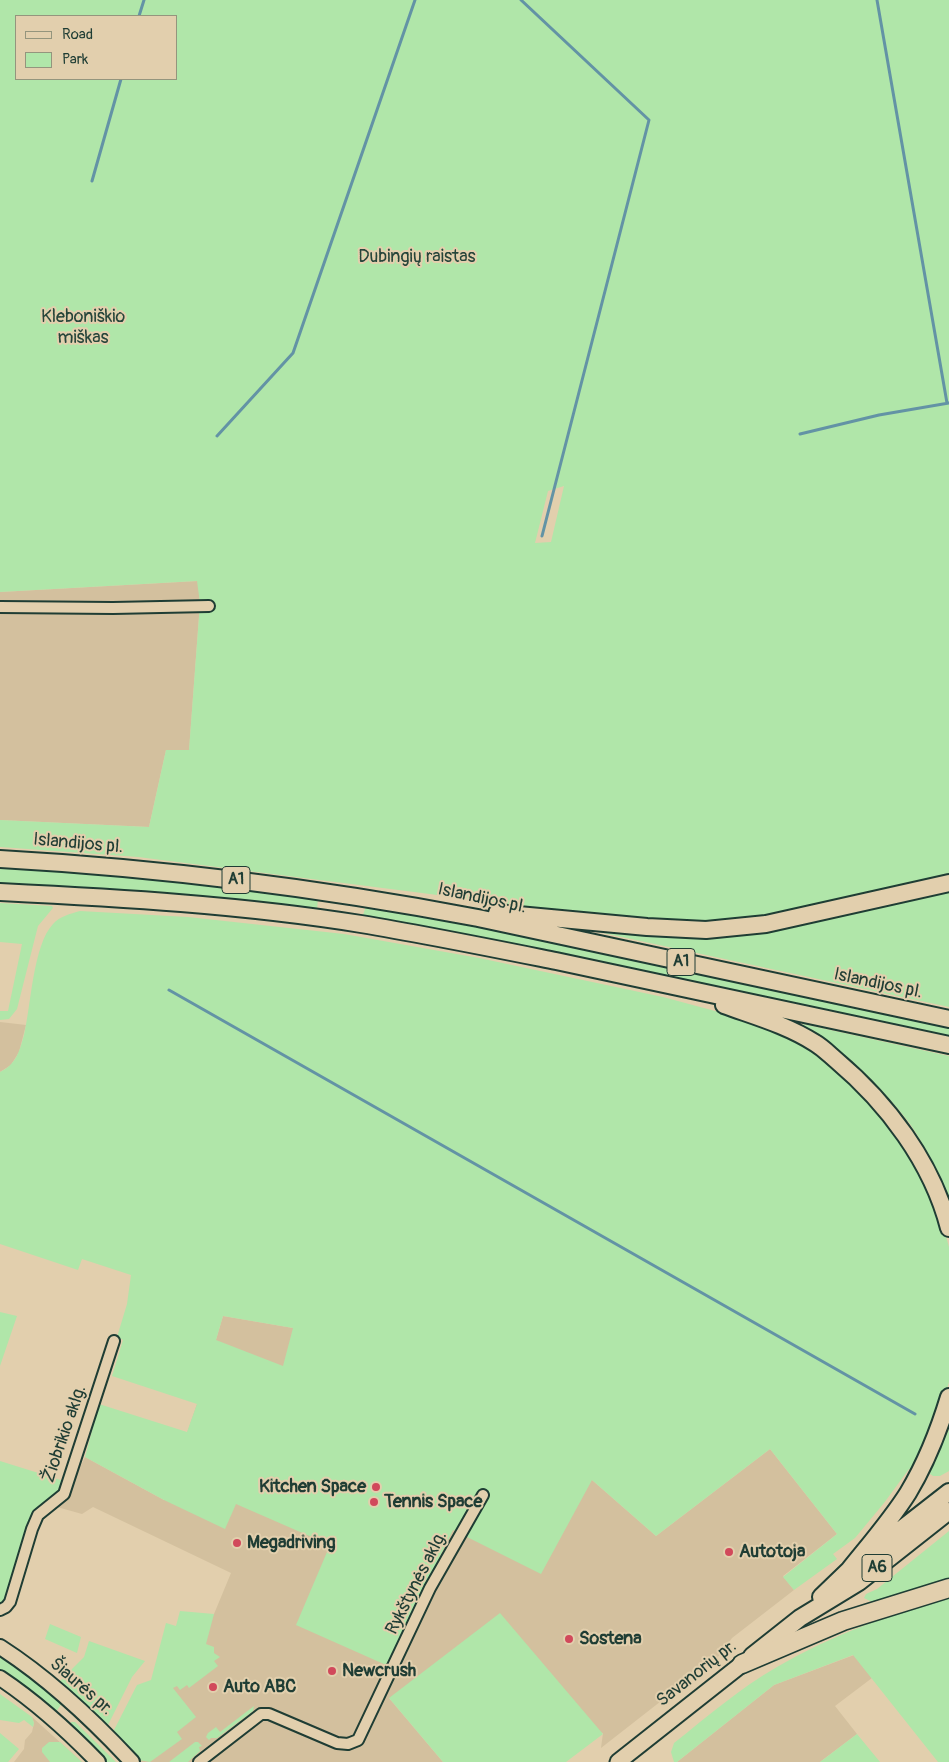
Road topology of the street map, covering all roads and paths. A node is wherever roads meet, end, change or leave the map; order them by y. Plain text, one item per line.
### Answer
1 (209, 606) dead end
2 (0, 607) edge
3 (0, 859) edge
4 (949, 883) edge
5 (0, 892) edge
6 (414, 906) junction
7 (663, 983) junction
8 (949, 1019) edge
9 (949, 1044) edge
10 (949, 1228) edge
11 (114, 1341) dead end
12 (949, 1397) edge
13 (949, 1492) edge
14 (483, 1495) dead end
15 (949, 1511) edge
16 (849, 1570) junction
17 (949, 1588) edge
18 (0, 1610) edge
19 (800, 1618) junction
20 (0, 1647) edge
21 (742, 1664) junction
22 (0, 1678) edge
23 (84, 1714) junction
24 (56, 1722) junction
25 (98, 1762) edge
26 (132, 1762) edge
27 (199, 1762) edge
28 (618, 1762) edge

1 - 2 street
3 - 6 highway, Islandijos pl. / A1
4 - 6 highway
5 - 7 highway, A1
6 - 8 highway, Islandijos pl. / A1
7 - 9 highway, A1
7 - 10 highway
11 - 18 street, Žiobrikio aklg.
12 - 16 highway
13 - 16 highway, Savanorių pr. / A6
14 - 27 street, Rykštynės aklg.
15 - 19 highway, Savanorių pr. / A6
16 - 19 highway, Savanorių pr. / A6
17 - 21 highway
19 - 21 highway, Savanorių pr. / A6
20 - 23 main road, Šiaurės pr.
21 - 28 main road, Savanorių pr. / A6
22 - 24 main road
23 - 24 main road
23 - 26 main road, Šiaurės pr.
24 - 25 main road

